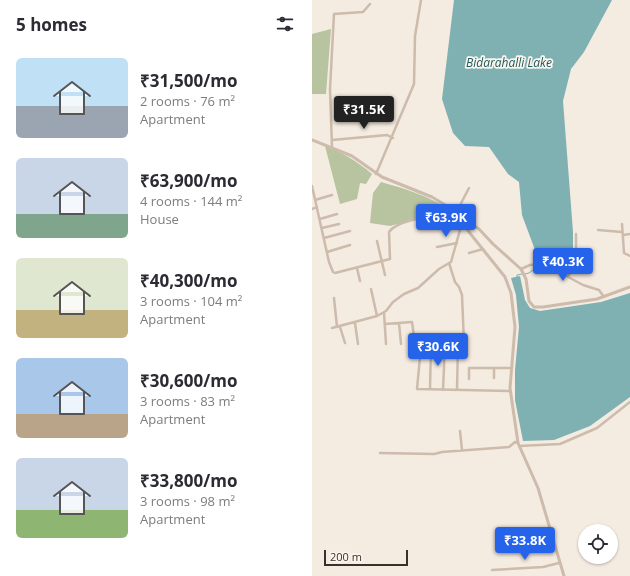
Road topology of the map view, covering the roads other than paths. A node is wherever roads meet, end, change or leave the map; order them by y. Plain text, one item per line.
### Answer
1 (421, 0) edge
2 (370, 4) dead end
3 (393, 138) junction
4 (312, 140) edge
5 (332, 140) junction
6 (332, 147) junction
7 (376, 174) junction
8 (312, 186) edge
9 (468, 188) dead end
10 (332, 195) dead end
11 (315, 200) junction
12 (317, 208) junction
13 (312, 209) edge
14 (338, 214) dead end
15 (457, 214) junction
16 (320, 219) junction
17 (462, 223) junction
18 (339, 224) dead end
19 (622, 224) dead end
20 (322, 228) junction
21 (598, 230) dead end
22 (350, 232) dead end
23 (623, 233) junction
24 (576, 234) dead end
25 (630, 234) edge
26 (324, 238) junction
27 (377, 241) dead end
28 (458, 242) junction
29 (350, 245) dead end
30 (437, 248) dead end
31 (483, 249) junction
32 (327, 252) junction
33 (469, 253) dead end
34 (630, 256) edge
35 (382, 262) junction
36 (449, 263) junction
37 (357, 268) junction
38 (522, 269) junction
39 (385, 275) dead end
40 (568, 277) junction
41 (360, 281) dead end
42 (630, 287) edge
43 (371, 289) dead end
44 (604, 297) junction
45 (334, 298) dead end
46 (384, 313) junction
47 (377, 316) junction
48 (354, 323) junction
49 (399, 323) junction
50 (385, 324) junction
51 (339, 327) junction
52 (332, 328) dead end
53 (345, 343) dead end
54 (415, 343) dead end
55 (358, 344) dead end
56 (386, 344) dead end
57 (401, 344) dead end
58 (445, 344) junction
59 (458, 344) junction
60 (431, 345) junction
61 (494, 368) junction
62 (512, 368) junction
63 (494, 378) dead end
64 (469, 379) dead end
65 (430, 389) junction
66 (443, 390) junction
67 (457, 390) junction
68 (510, 391) junction
69 (630, 402) edge
70 (460, 431) dead end
71 (519, 444) junction
72 (462, 450) junction
73 (380, 453) dead end
74 (559, 563) junction
75 (492, 570) dead end
76 (564, 576) edge

1 - 3 street
2 - 5 street
3 - 5 street
3 - 7 street
4 - 6 street
5 - 6 street
6 - 7 street
7 - 15 street
8 - 11 street
9 - 15 street
10 - 11 street
11 - 12 street
12 - 13 street
12 - 16 street
14 - 16 street
15 - 17 street
15 - 35 street
15 - 38 street
16 - 20 street
17 - 28 street
17 - 31 street
18 - 20 street
19 - 23 street
20 - 26 street
21 - 23 street
22 - 26 street
23 - 25 street
23 - 34 street
24 - 40 street
26 - 32 street
27 - 35 street
28 - 30 street
28 - 36 street
29 - 32 street
31 - 33 street
31 - 62 street
32 - 37 street
35 - 37 street
35 - 39 street
36 - 46 street
36 - 59 street
37 - 41 street
38 - 40 street
38 - 44 street
40 - 44 street
42 - 44 street
43 - 47 street
45 - 51 street
46 - 47 street
46 - 50 street
47 - 48 street
48 - 51 street
48 - 55 street
49 - 50 street
49 - 54 street
49 - 57 street
50 - 56 street
51 - 52 street
51 - 53 street
58 - 59 street
58 - 60 street
58 - 66 street
59 - 67 street
60 - 65 street
60 - 65 street
61 - 62 street
61 - 63 street
61 - 64 street
62 - 68 street
65 - 66 street
66 - 67 street
67 - 68 street
68 - 71 street
69 - 71 street
70 - 72 street
71 - 72 street
71 - 74 street
72 - 73 street
74 - 75 street
74 - 76 street

